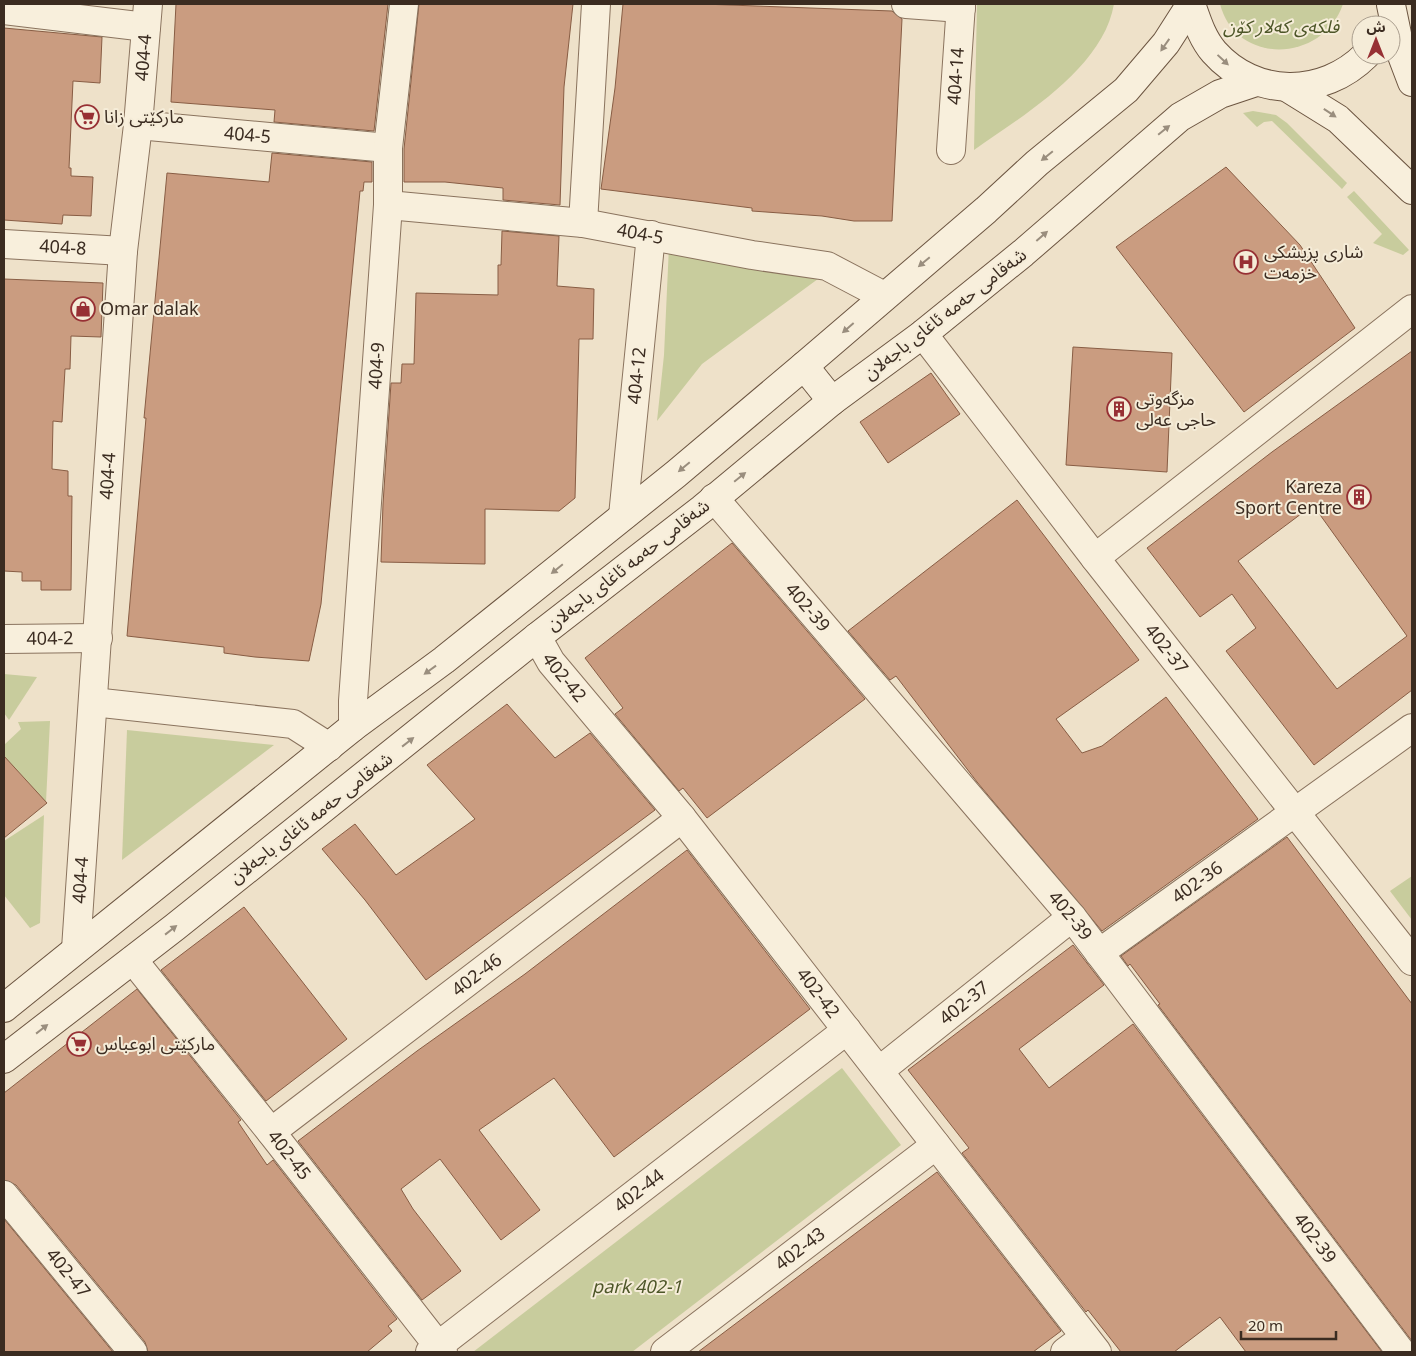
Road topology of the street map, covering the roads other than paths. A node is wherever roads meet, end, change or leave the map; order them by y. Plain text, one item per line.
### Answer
1 (404, 4) edge
2 (596, 4) edge
3 (906, 4) edge
4 (1191, 4) edge
5 (961, 6) edge
6 (4, 10) edge
7 (1389, 11) edge
8 (147, 15) edge
9 (1354, 65) edge
10 (1256, 82) junction
11 (1412, 82) edge
12 (1288, 88) junction
13 (138, 125) junction
14 (388, 148) junction
15 (951, 150) dead end
16 (1412, 190) edge
17 (388, 205) junction
18 (583, 223) junction
19 (651, 235) junction
20 (4, 244) edge
21 (123, 251) junction
22 (884, 296) junction
23 (1412, 309) edge
24 (923, 334) junction
25 (804, 366) junction
26 (832, 401) junction
27 (714, 498) junction
28 (623, 516) junction
29 (1095, 558) junction
30 (537, 637) junction
31 (98, 638) junction
32 (4, 639) edge
33 (93, 702) junction
34 (353, 727) junction
35 (1412, 728) edge
36 (329, 747) junction
37 (1297, 811) junction
38 (682, 818) junction
39 (1072, 917) junction
40 (76, 949) junction
41 (1099, 953) junction
42 (133, 960) junction
43 (1412, 960) edge
44 (4, 1008) edge
45 (847, 1030) junction
46 (4, 1059) edge
47 (879, 1071) junction
48 (271, 1132) junction
49 (936, 1145) junction
50 (4, 1195) edge
51 (1082, 1347) edge
52 (437, 1350) edge
53 (133, 1352) edge
54 (664, 1352) edge
55 (1401, 1352) edge

1 - 14 street, 404-9
2 - 18 street
3 - 5 street
4 -> 10 street
4 -> 22 street
5 - 15 street, 404-14
6 - 8 street
7 - 11 street
8 - 13 street, 404-4
9 - 12 street
10 - 12 street
24 -> 10 street, شەقامی حەمە ئاغای باجەلان
12 -> 16 street
13 - 14 street, 404-5
13 - 21 street, 404-4
14 - 17 street, 404-9
17 - 18 street, 404-5
17 - 34 street, 404-9
18 - 19 street, 404-5
19 - 22 street, 404-5
19 - 28 street, 404-12
20 - 21 street, 404-8
21 - 31 street, 404-4
22 -> 25 street
23 - 29 street
24 - 26 street, شەقامی حەمە ئاغای باجەلان
24 - 29 street, 402-37
25 - 26 street
25 -> 28 street
27 -> 26 street, شەقامی حەمە ئاغای باجەلان
27 - 30 street, شەقامی حەمە ئاغای باجەلان
27 - 39 street, 402-39
28 -> 34 street
29 - 37 street, 402-37
30 - 38 street, 402-42
42 -> 30 street, شەقامی حەمە ئاغای باجەلان
31 - 32 street, 404-2
31 - 33 street, 404-4
33 - 36 street
33 - 40 street, 404-4
34 - 36 street
35 - 37 street, 402-36
36 - 40 street
37 - 41 street, 402-36
37 - 43 street, 402-37
38 - 45 street, 402-42
38 - 48 street, 402-46
39 - 41 street, 402-39
39 - 47 street, 402-37
40 - 44 street
41 - 55 street, 402-39
46 -> 42 street, شەقامی حەمە ئاغای باجەلان
42 - 48 street, 402-45
45 - 47 street, 402-42
45 - 52 street, 402-44
47 - 49 street, 402-42
48 - 52 street, 402-45
49 - 51 street, 402-42
49 - 54 street, 402-43
50 - 53 street, 402-47

